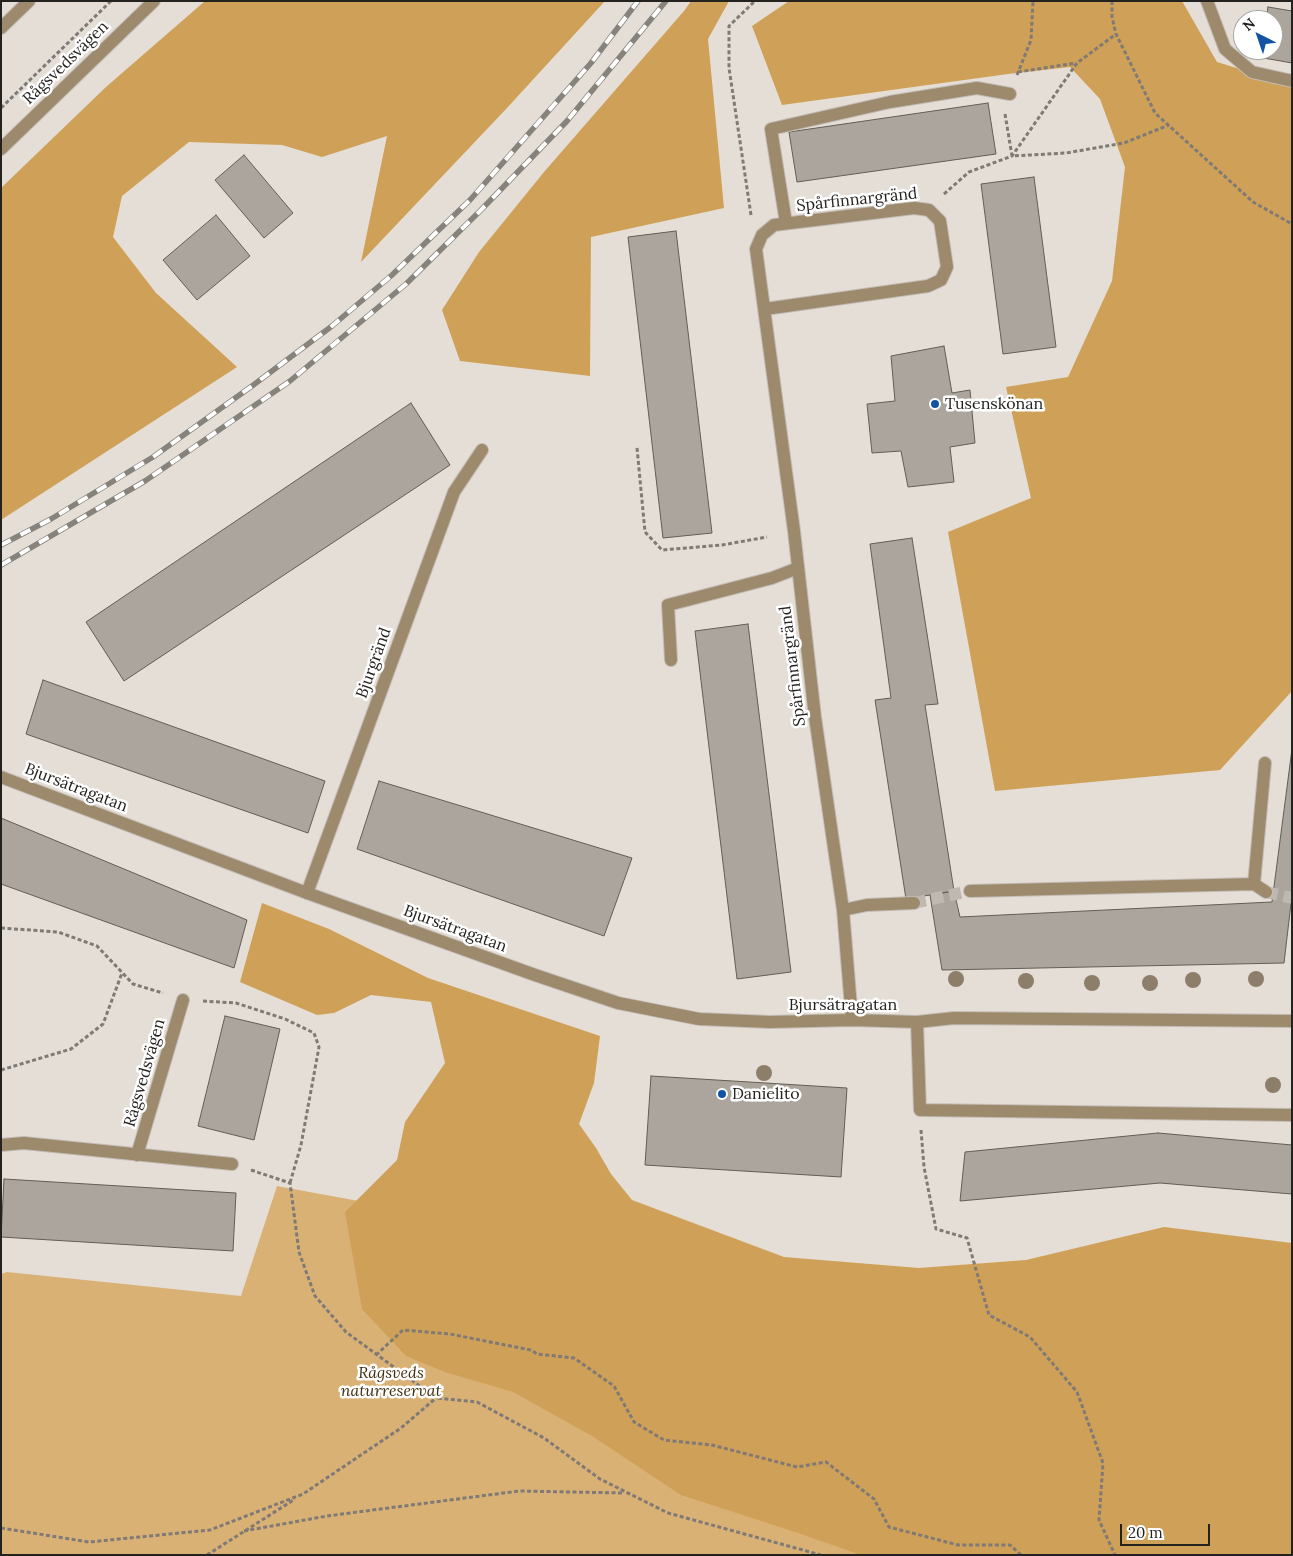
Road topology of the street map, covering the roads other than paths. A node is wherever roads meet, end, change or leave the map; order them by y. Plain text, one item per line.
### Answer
1 (29, 1) edge
2 (154, 1) edge
3 (1207, 1) edge
4 (1, 28) edge
5 (1292, 80) edge
6 (1010, 94) dead end
7 (1, 149) edge
8 (786, 223) junction
9 (765, 309) junction
10 (482, 450) dead end
11 (798, 568) junction
12 (671, 660) dead end
13 (1265, 763) dead end
14 (1, 777) edge
15 (1254, 884) junction
16 (970, 891) tunnel mouth
17 (1266, 892) tunnel mouth
18 (307, 894) junction
19 (914, 903) tunnel mouth
20 (843, 910) junction
21 (183, 1000) dead end
22 (852, 1020) junction
23 (1292, 1021) edge
24 (917, 1022) junction
25 (1292, 1115) edge
26 (1, 1145) edge
27 (138, 1155) junction
28 (232, 1164) road end

1 - 4 street
2 - 7 street, Rågsvedsvägen
3 - 5 street
6 - 8 street
8 - 9 street, Spårfinnargränd
8 - 9 street, Spårfinnargränd
9 - 11 street, Spårfinnargränd
10 - 18 street, Bjurgränd
11 - 12 street
11 - 20 street, Spårfinnargränd
13 - 15 street
14 - 18 street, Bjursätragatan
15 - 16 street
15 - 17 street
18 - 22 street, Bjursätragatan
19 - 20 street
20 - 22 street, Spårfinnargränd
21 - 27 street, Rågsvedsvägen
22 - 24 street, Bjursätragatan
23 - 24 street, Bjursätragatan
24 - 25 street, Bjursätragatan
26 - 27 street
27 - 28 street

